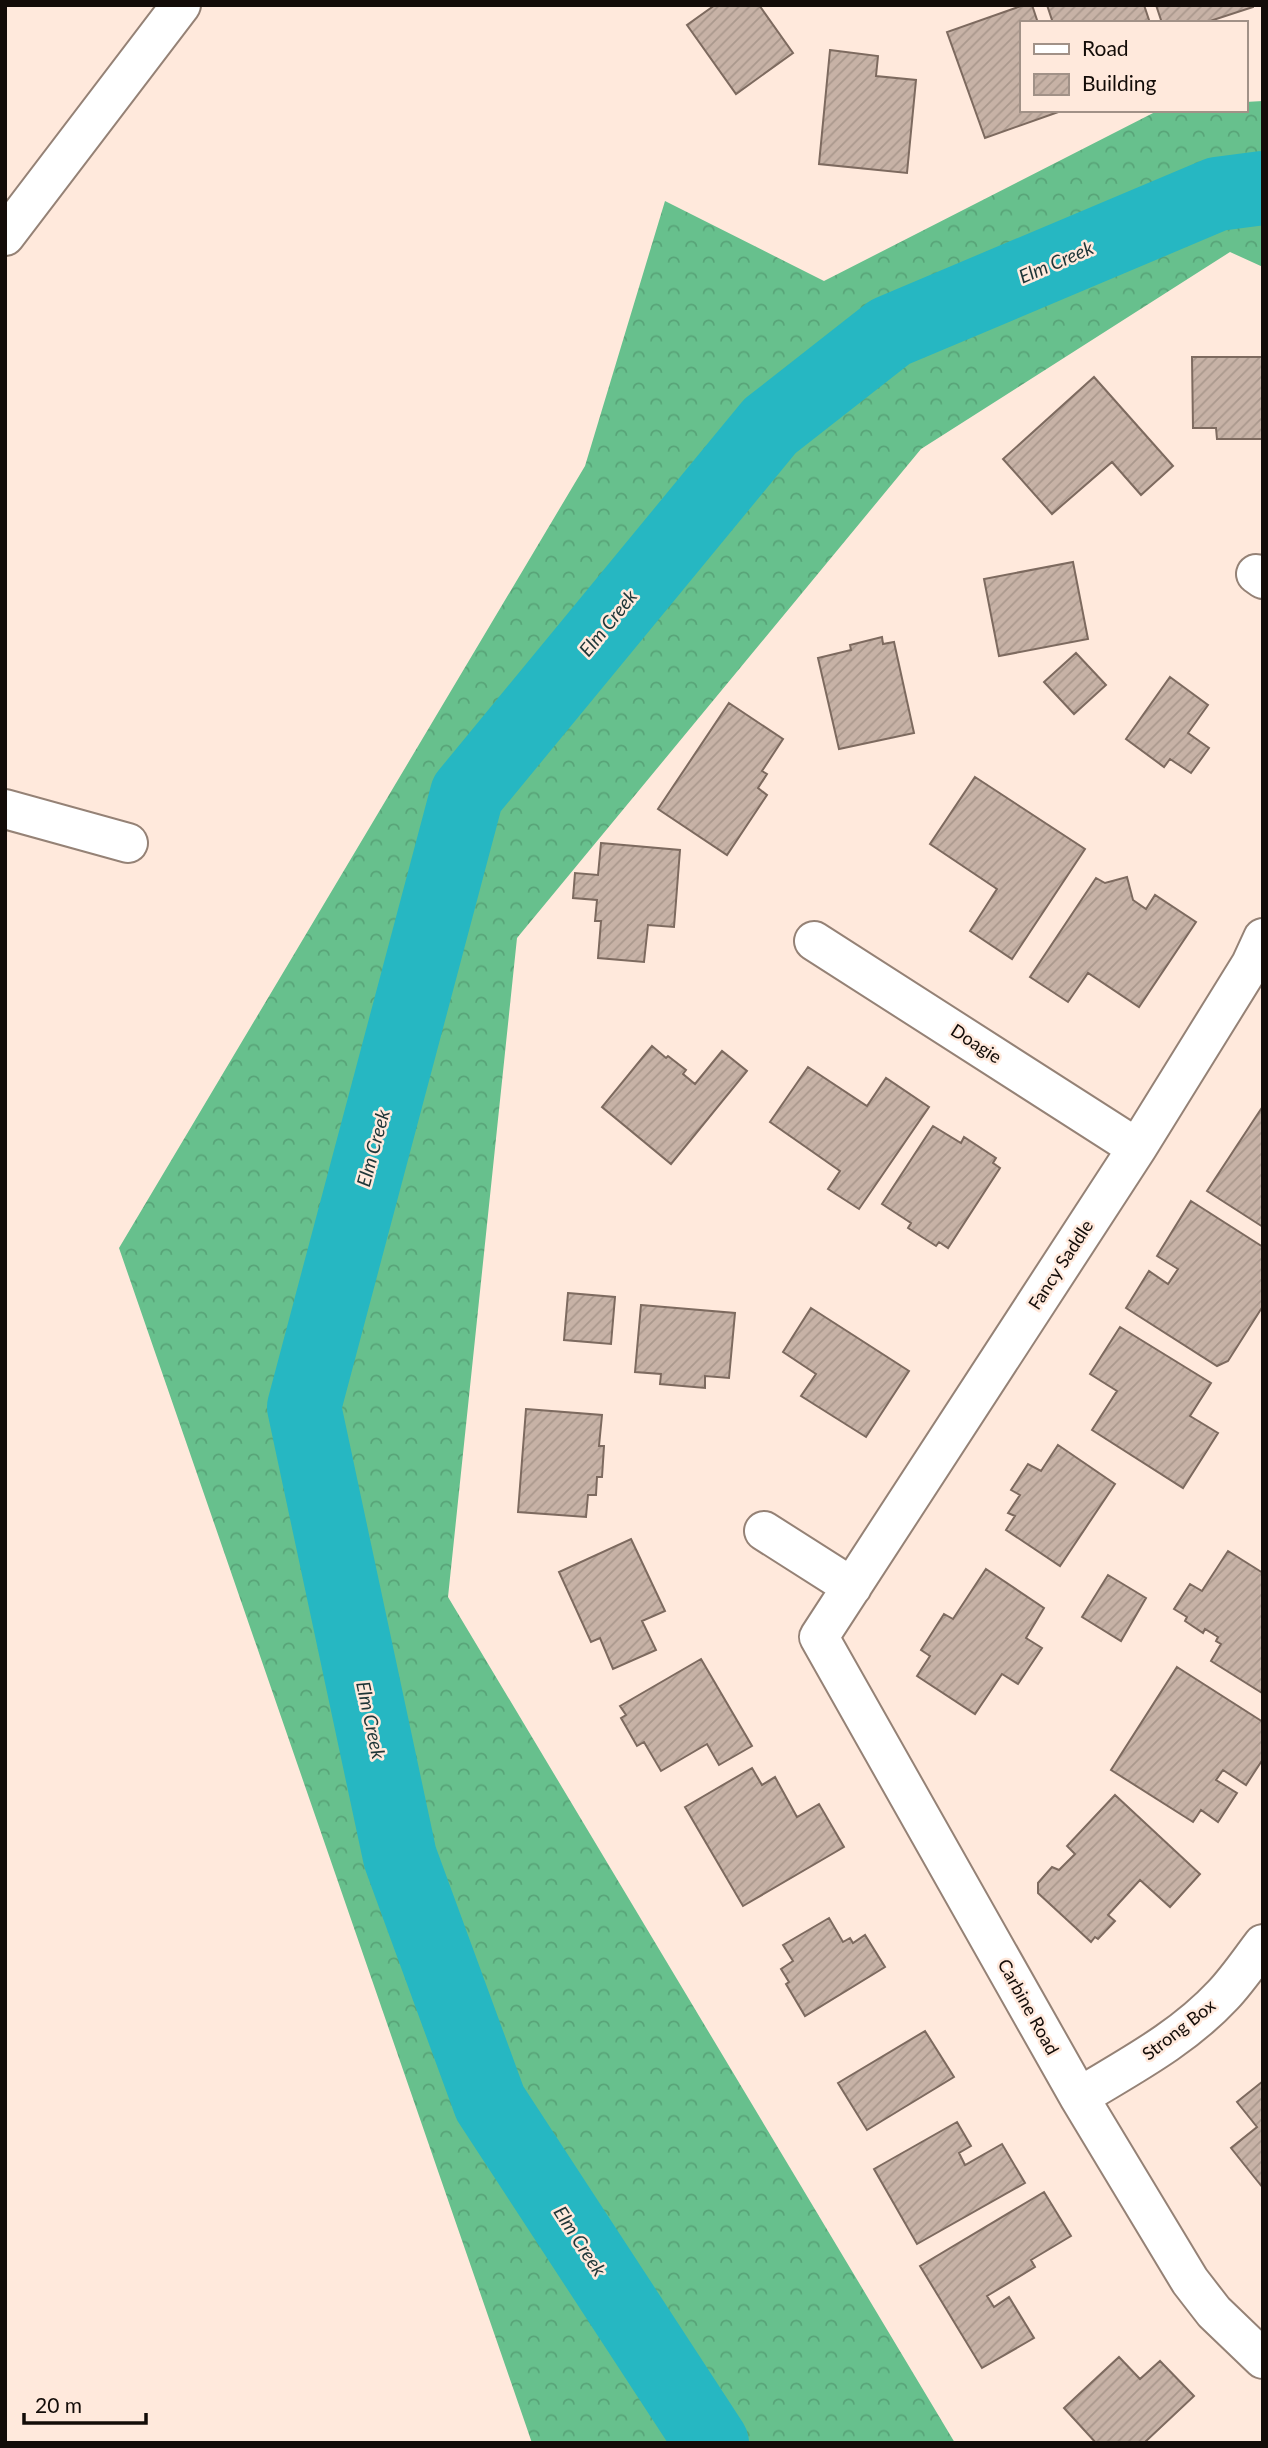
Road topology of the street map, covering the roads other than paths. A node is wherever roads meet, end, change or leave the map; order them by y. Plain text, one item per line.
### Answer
1 (181, 5) edge
2 (5, 236) edge
3 (5, 809) edge
4 (128, 843) dead end
5 (1263, 938) edge
6 (814, 941) dead end
7 (1137, 1148) junction
8 (764, 1531) dead end
9 (852, 1587) junction
10 (819, 1637) joint
11 (1263, 1944) edge
12 (1079, 2097) junction
13 (1263, 2359) edge

1 - 2 street
3 - 4 street
5 - 7 street, Fancy Saddle
6 - 7 street, Doagie
7 - 9 street, Fancy Saddle
8 - 9 street
9 - 10 street, Fancy Saddle
10 - 12 street, Carbine Road
11 - 12 street, Strong Box
12 - 13 street, Carbine Road

